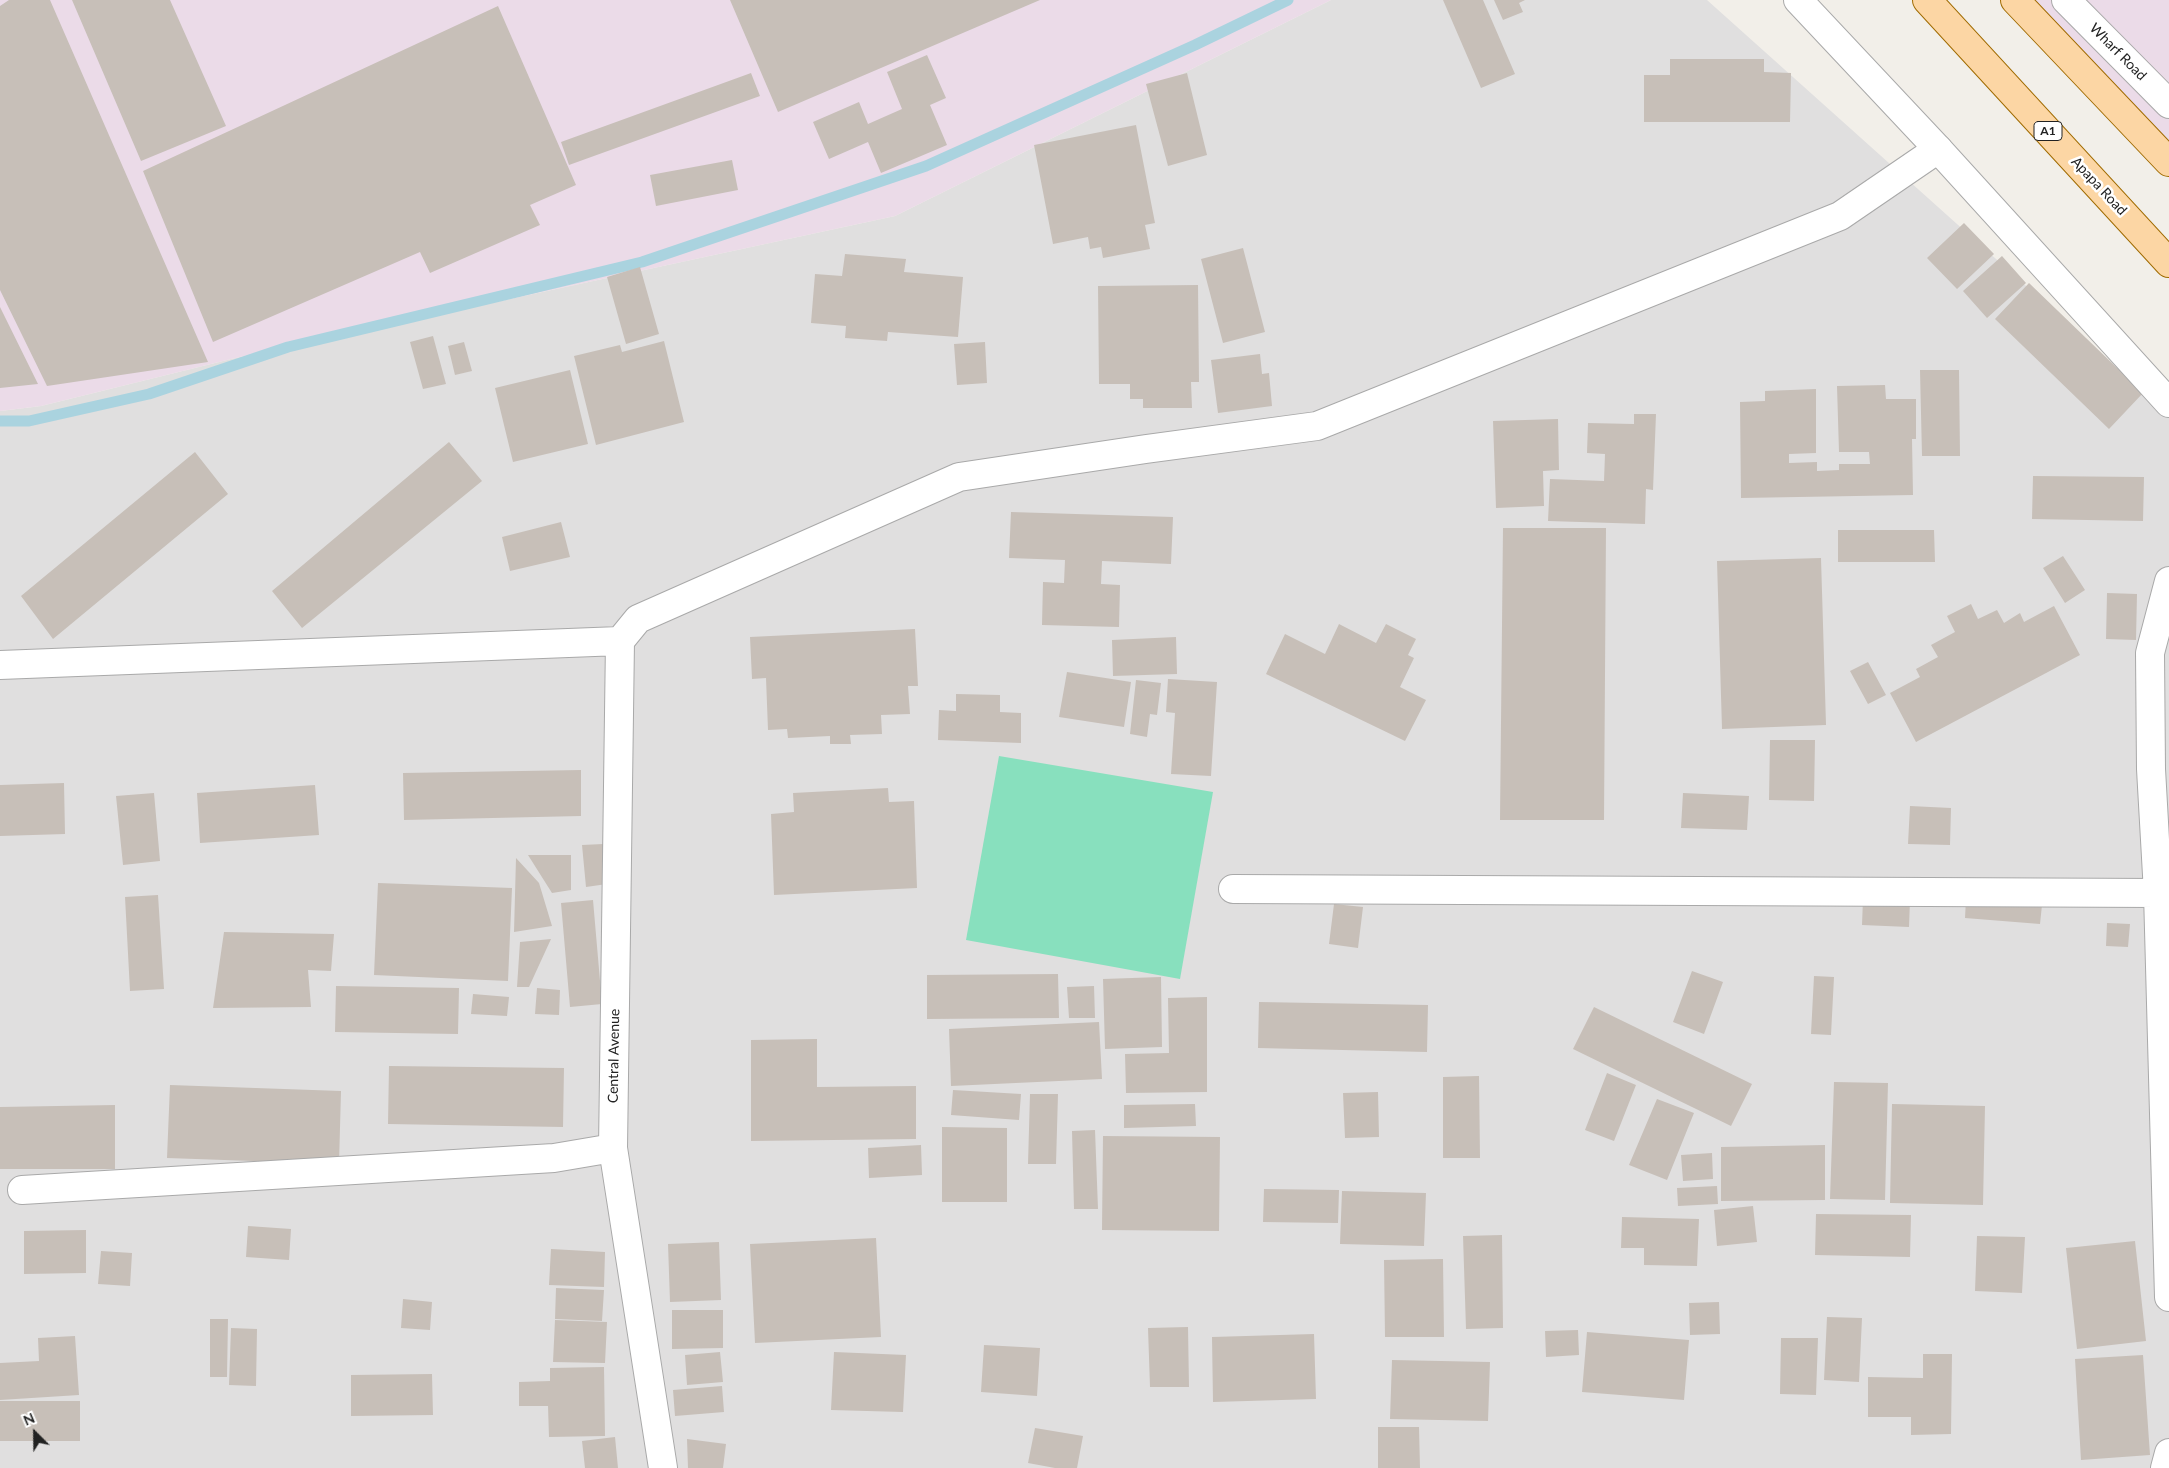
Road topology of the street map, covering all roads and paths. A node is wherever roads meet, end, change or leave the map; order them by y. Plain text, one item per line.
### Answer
1 (1798, 0) edge
2 (1927, 0) edge
3 (2015, 0) edge
4 (2066, 0) edge
5 (2169, 104) edge
6 (1938, 149) junction
7 (2169, 162) edge
8 (2169, 263) edge
9 (2169, 403) edge
10 (2169, 581) edge
11 (620, 641) junction
12 (0, 665) edge
13 (1233, 889) dead end
14 (2158, 893) junction
15 (613, 1148) junction
16 (22, 1190) dead end
17 (2169, 1297) edge
18 (2169, 1453) edge
19 (663, 1468) edge
20 (2165, 1468) edge

1 - 6 street
2 - 8 main road, Apapa Road / A1
3 - 7 main road
4 - 5 street, Wharf Road
6 - 9 street
6 - 11 street
10 - 14 street
11 - 12 street
11 - 15 street, Central Avenue
13 - 14 street
14 - 17 street
15 - 16 street
15 - 19 street, Central Avenue
18 - 20 street

